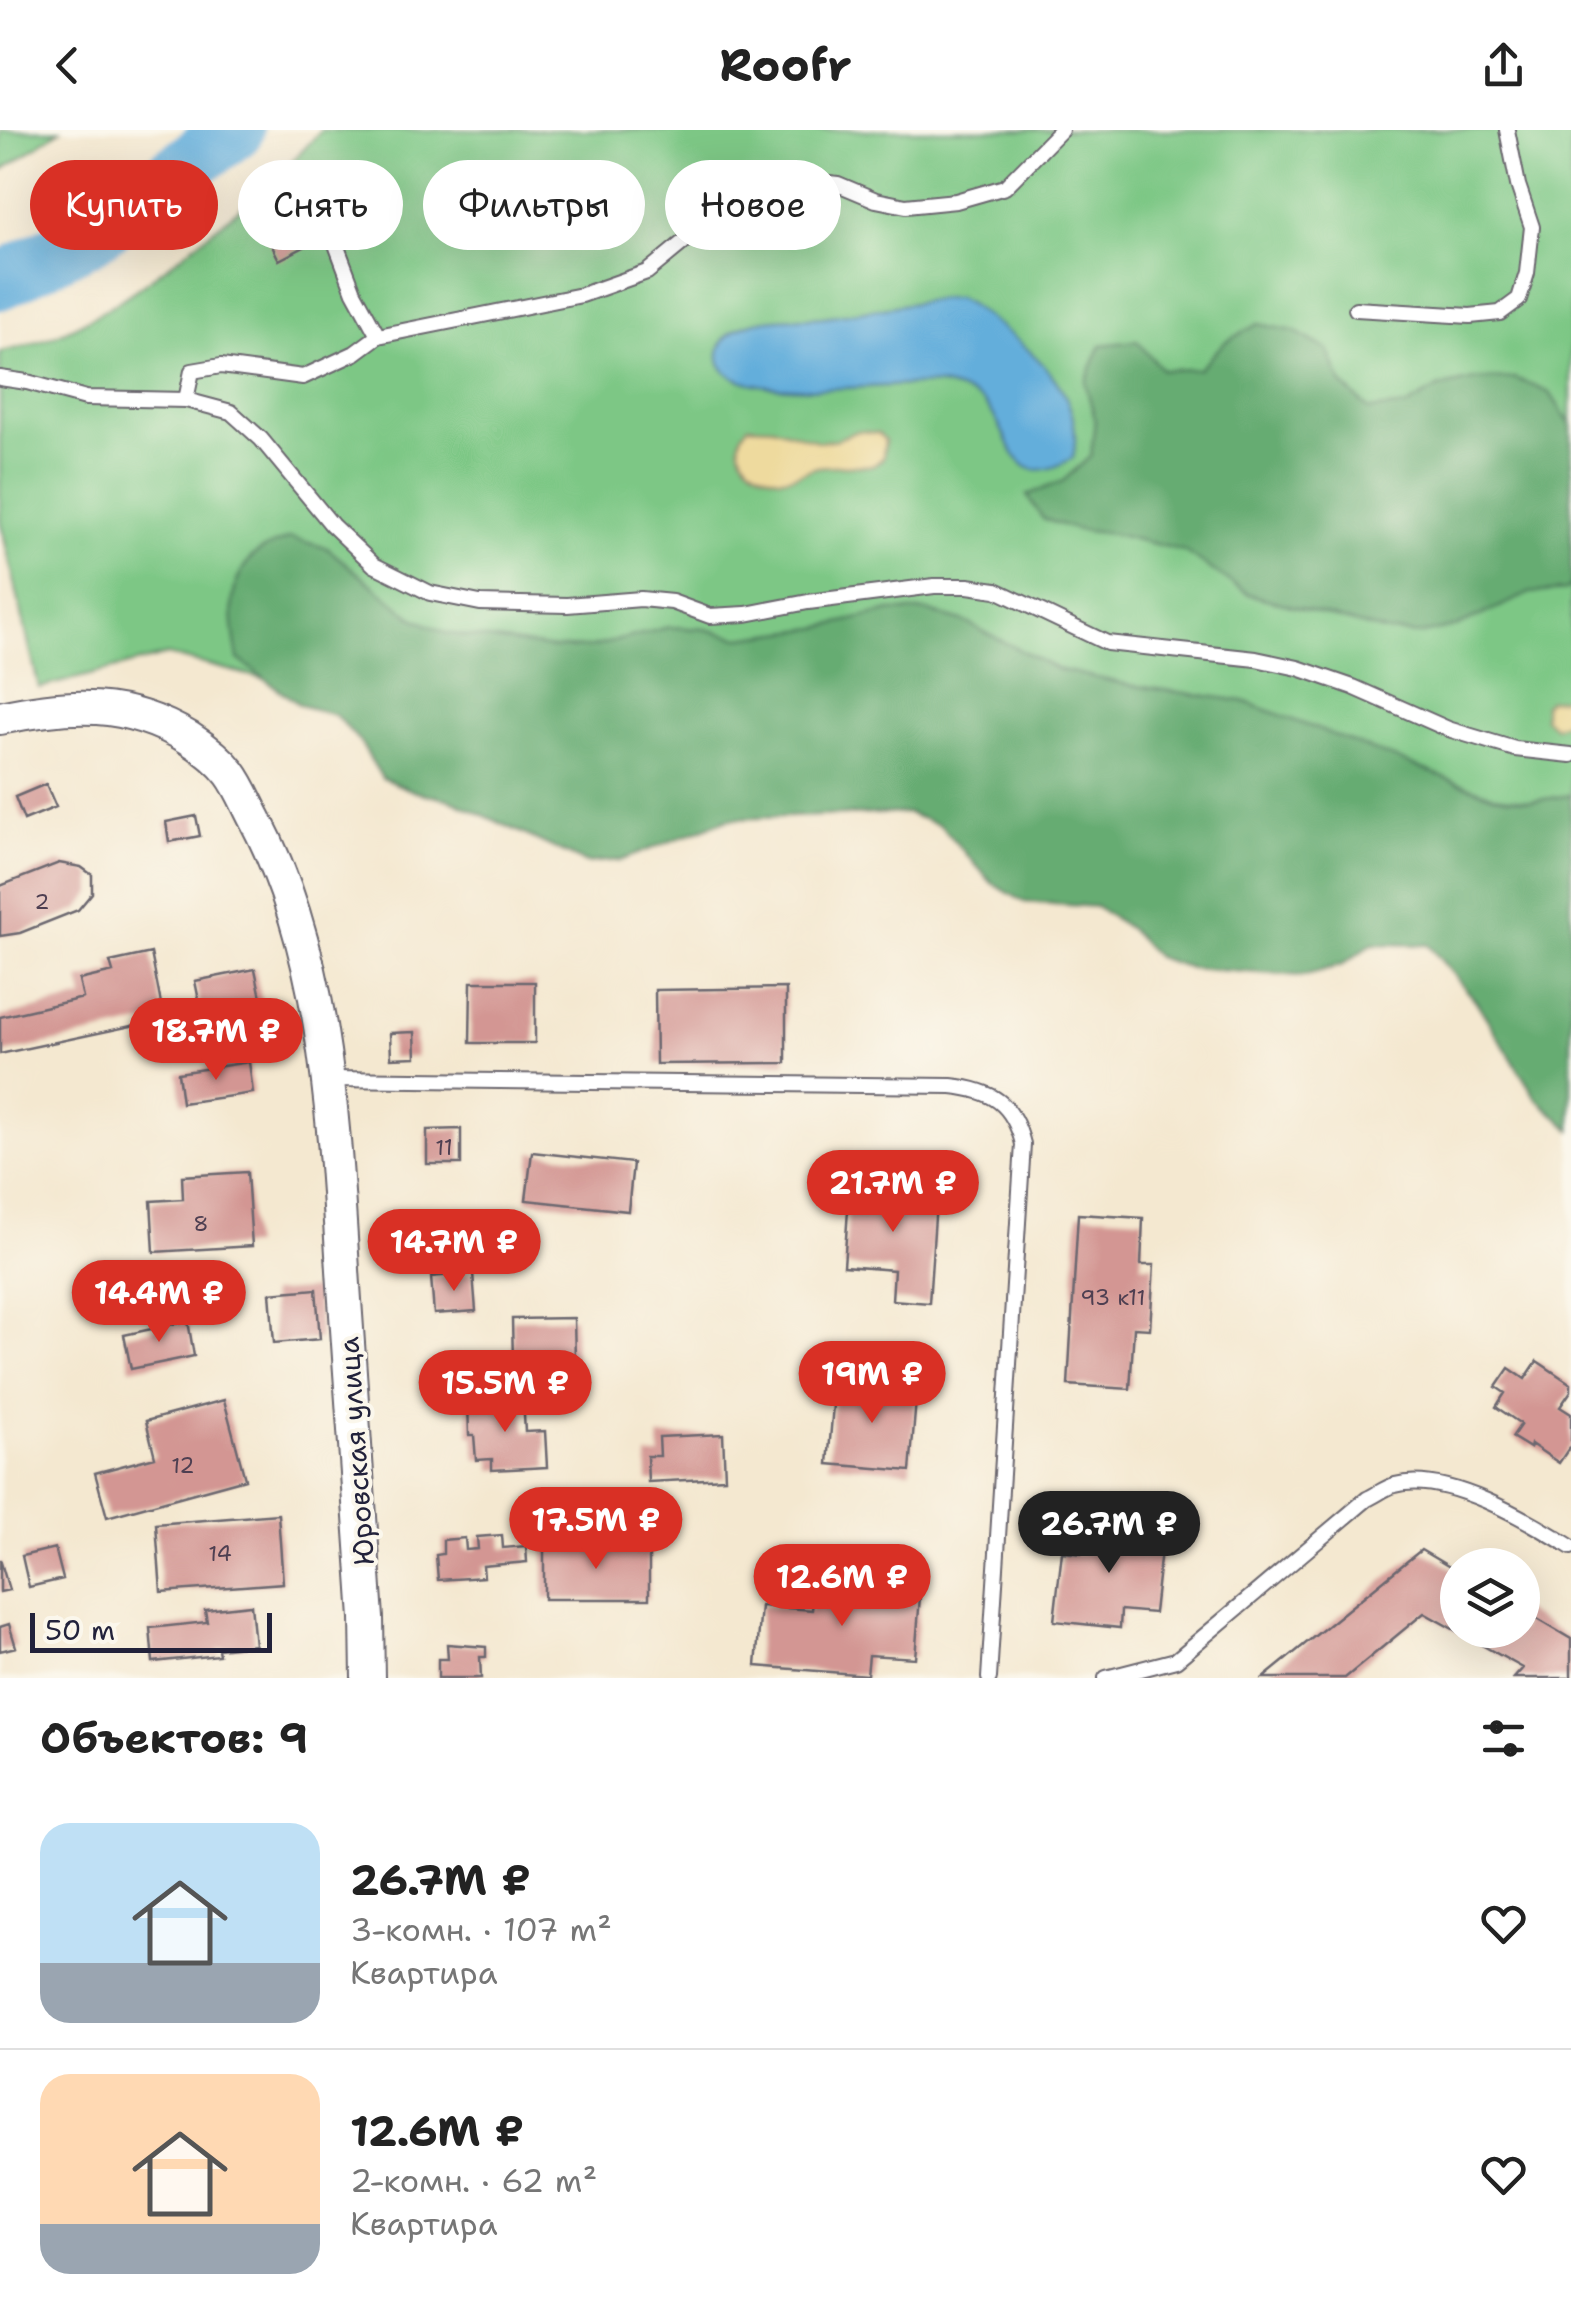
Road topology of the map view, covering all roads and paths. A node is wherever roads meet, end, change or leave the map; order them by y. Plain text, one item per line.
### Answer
1 (1061, 130) edge
2 (1508, 130) edge
3 (338, 250) edge
4 (1356, 309) dead end
5 (378, 336) junction
6 (0, 378) edge
7 (186, 400) junction
8 (0, 718) edge
9 (1571, 755) edge
10 (326, 1079) junction
11 (1571, 1547) edge
12 (368, 1678) edge
13 (990, 1678) edge
14 (1106, 1678) edge

1 - 5 lane
2 - 4 lane
3 - 5 lane
5 - 7 lane
6 - 7 lane
7 - 9 lane
8 - 10 street, Юровская улица
10 - 12 street, Юровская улица
10 - 13 lane
11 - 14 lane

